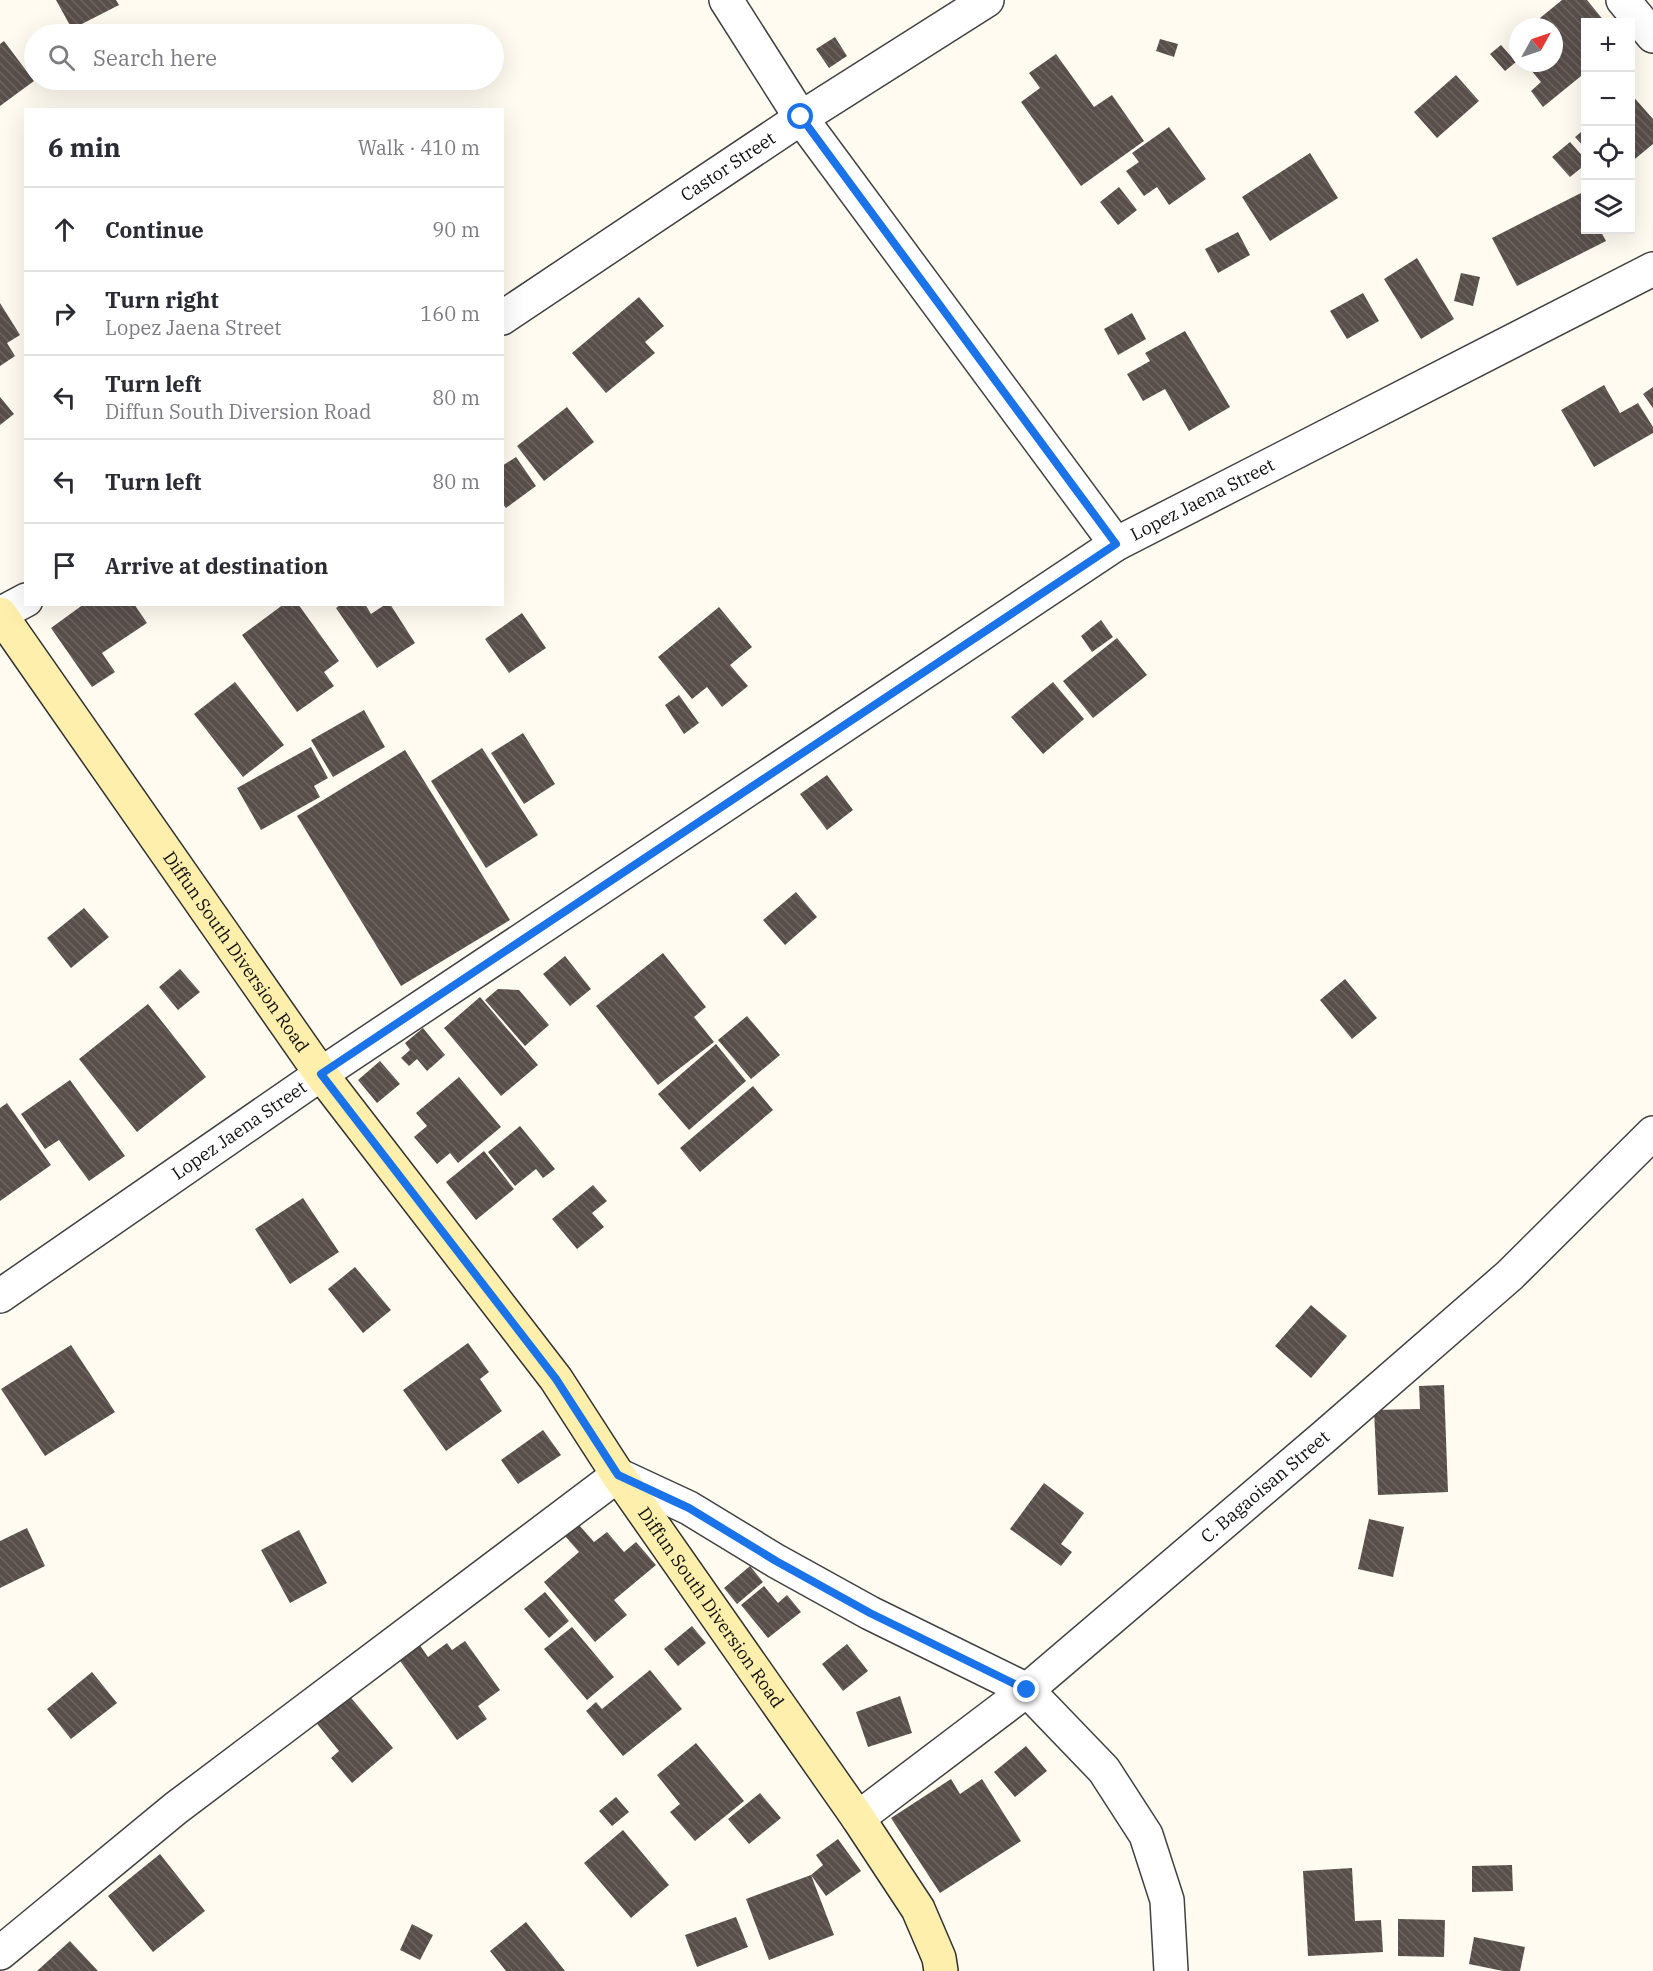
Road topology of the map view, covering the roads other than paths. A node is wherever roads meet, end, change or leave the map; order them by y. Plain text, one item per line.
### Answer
1 (726, 0) edge
2 (987, 0) edge
3 (1623, 0) edge
4 (1653, 36) edge
5 (801, 117) junction
6 (1653, 269) edge
7 (504, 317) edge
8 (1116, 544) junction
9 (24, 601) edge
10 (0, 614) edge
11 (321, 1074) junction
12 (1653, 1133) edge
13 (0, 1296) edge
14 (618, 1475) junction
15 (1027, 1690) junction
16 (858, 1818) junction
17 (0, 1953) edge
18 (941, 1971) edge
19 (1171, 1971) edge

1 - 5 street
2 - 5 street, Castor Street
3 - 4 street
5 - 7 street, Castor Street
5 - 8 street
6 - 8 street, Lopez Jaena Street
8 - 11 street, Lopez Jaena Street
9 - 10 street
10 - 11 street, Diffun South Diversion Road
11 - 13 street, Lopez Jaena Street
11 - 14 street, Diffun South Diversion Road
12 - 15 street, C. Bagaoisan Street
14 - 15 street
14 - 16 street, Diffun South Diversion Road
14 - 17 street
15 - 16 street, C. Bagaoisan Street
15 - 19 street
16 - 18 street, Diffun South Diversion Road

